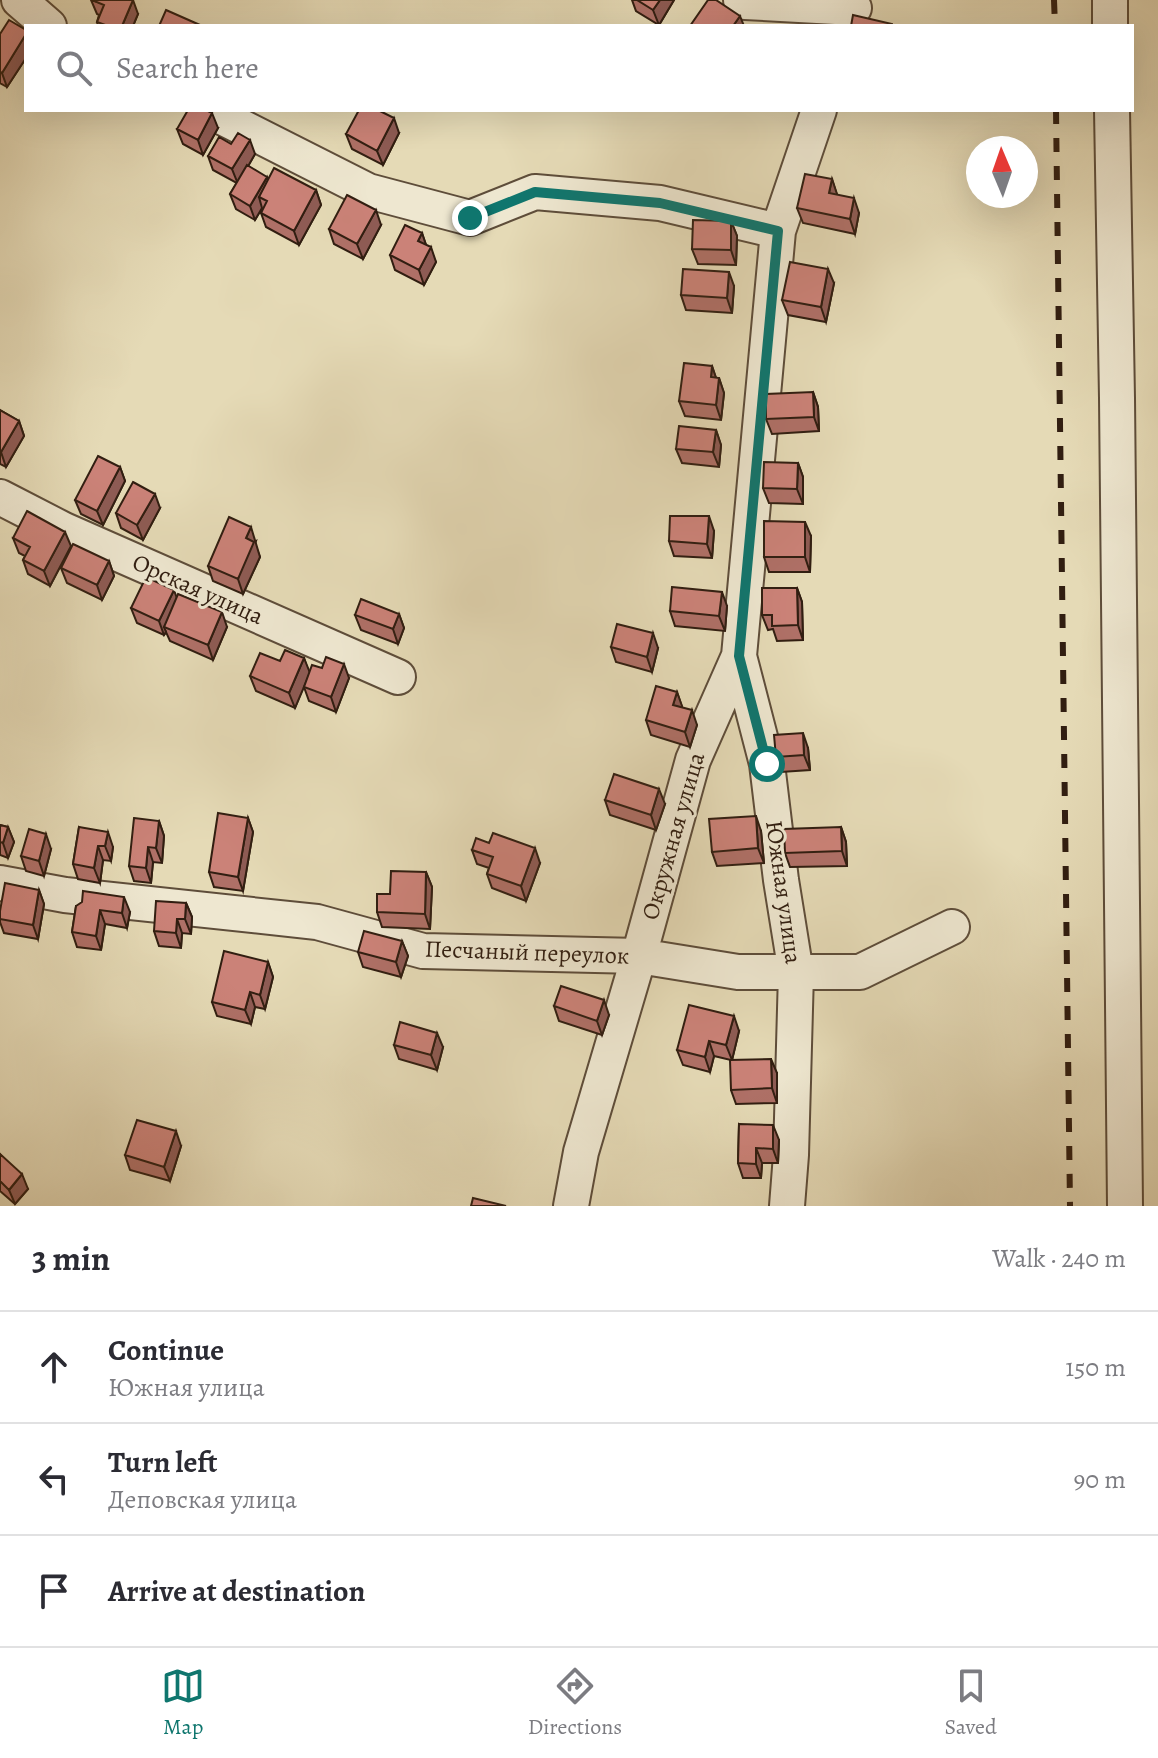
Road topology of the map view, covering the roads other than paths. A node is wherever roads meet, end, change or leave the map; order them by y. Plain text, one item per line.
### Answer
1 (19, 0) edge
2 (741, 0) edge
3 (1110, 0) edge
4 (851, 11) edge
5 (47, 24) edge
6 (1110, 24) edge
7 (212, 112) edge
8 (818, 112) edge
9 (1112, 112) edge
10 (778, 231) junction
11 (0, 497) edge
12 (739, 656) junction
13 (398, 677) dead end
14 (0, 883) edge
15 (952, 927) dead end
16 (639, 956) junction
17 (796, 973) junction
18 (571, 1206) edge
19 (787, 1206) edge
20 (1125, 1206) edge

1 - 5 street
2 - 4 street
3 - 6 street
7 - 10 street
8 - 10 street, Южная улица
9 - 20 street
10 - 12 street, Южная улица
11 - 13 street, Орская улица
12 - 16 street, Окружная улица
12 - 17 street, Южная улица
14 - 16 street, Песчаный переулок
15 - 17 street, Песчаный переулок
16 - 17 street, Песчаный переулок
16 - 18 street, Окружная улица
17 - 19 street, Южная улица

